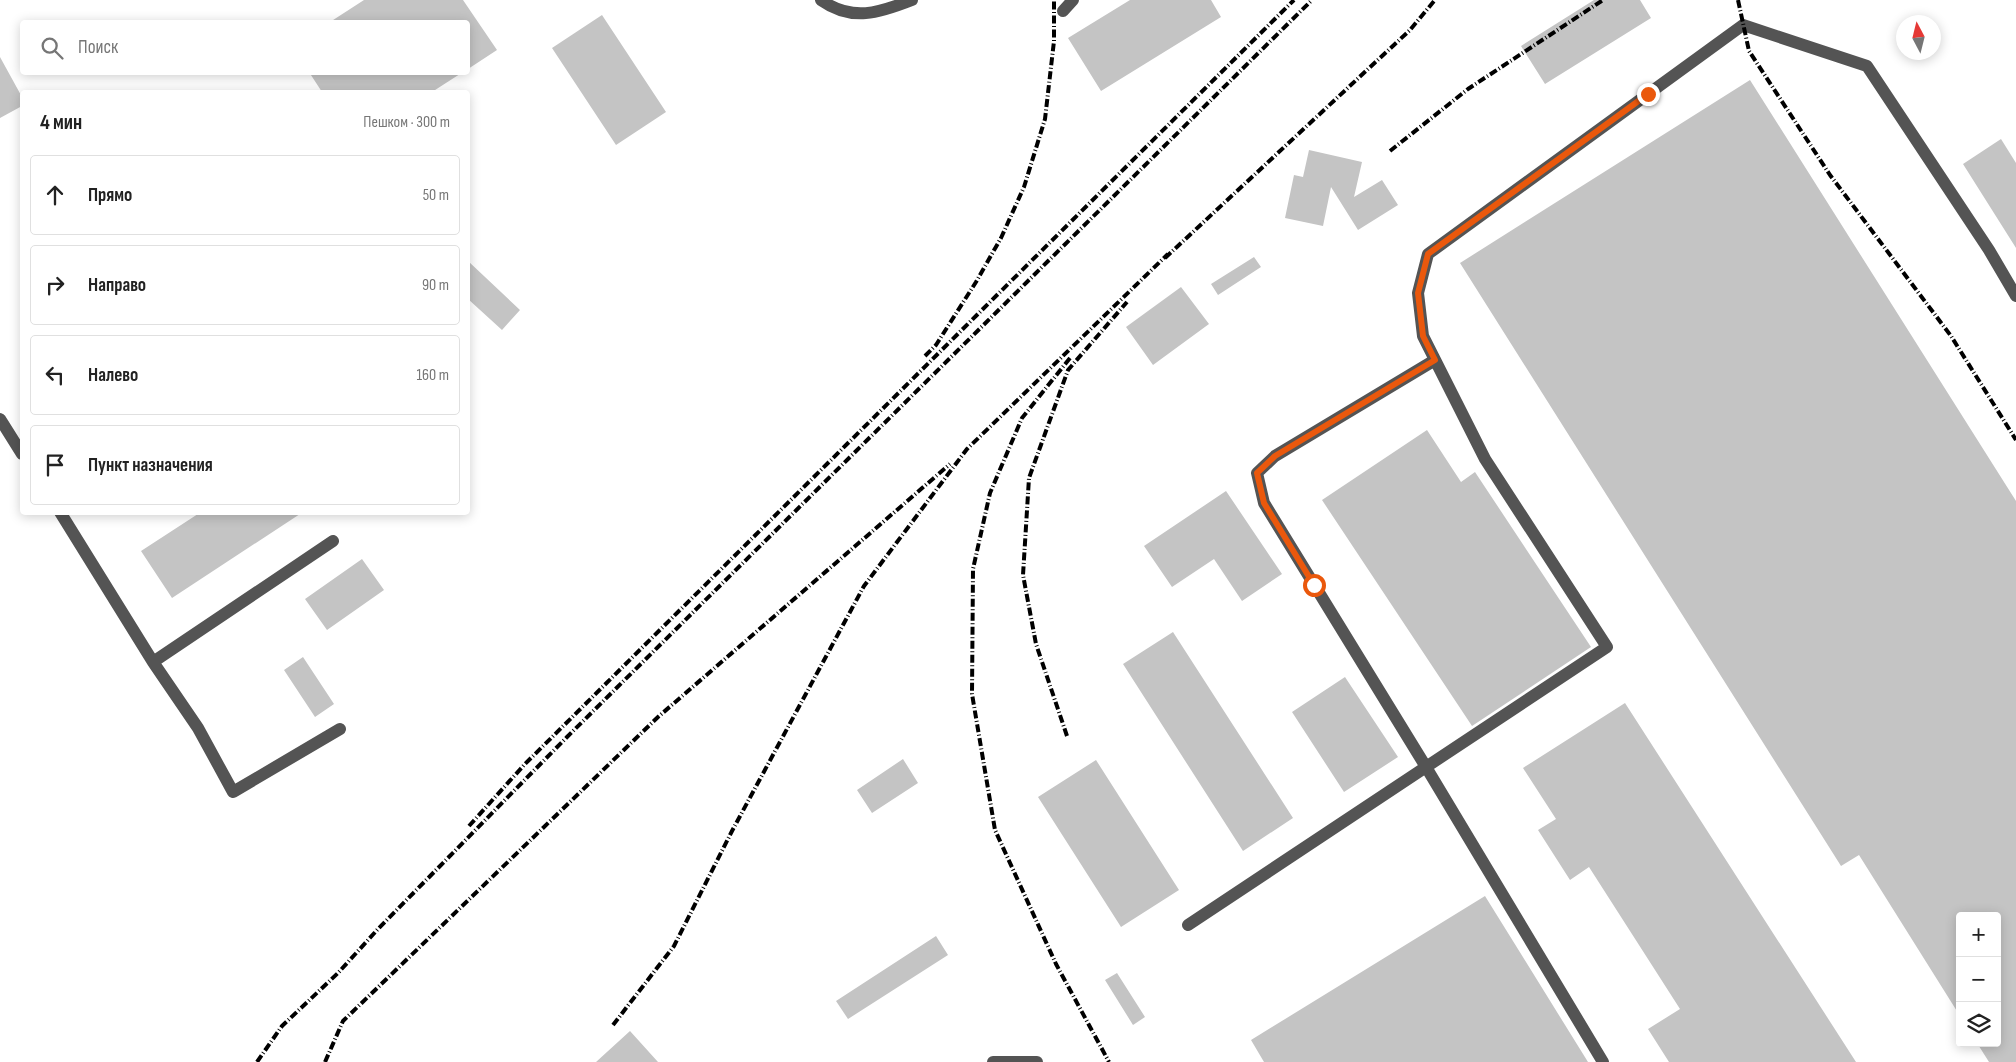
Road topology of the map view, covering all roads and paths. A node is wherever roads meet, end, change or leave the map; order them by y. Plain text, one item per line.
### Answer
1 (820, 0) edge
2 (912, 0) edge
3 (1074, 0) edge
4 (1063, 11) dead end
5 (2016, 296) edge
6 (1435, 360) junction
7 (0, 419) edge
8 (20, 451) edge
9 (62, 515) edge
10 (333, 541) dead end
11 (153, 662) junction
12 (340, 729) dead end
13 (1426, 767) junction
14 (1188, 925) dead end
15 (993, 1062) edge
16 (1037, 1062) edge
17 (1602, 1062) edge

1 - 2 lane
3 - 4 lane
5 - 6 lane
6 - 13 lane
6 - 13 lane
7 - 8 lane
9 - 11 lane
10 - 11 lane
11 - 12 lane
13 - 14 lane
13 - 17 lane
15 - 16 lane

